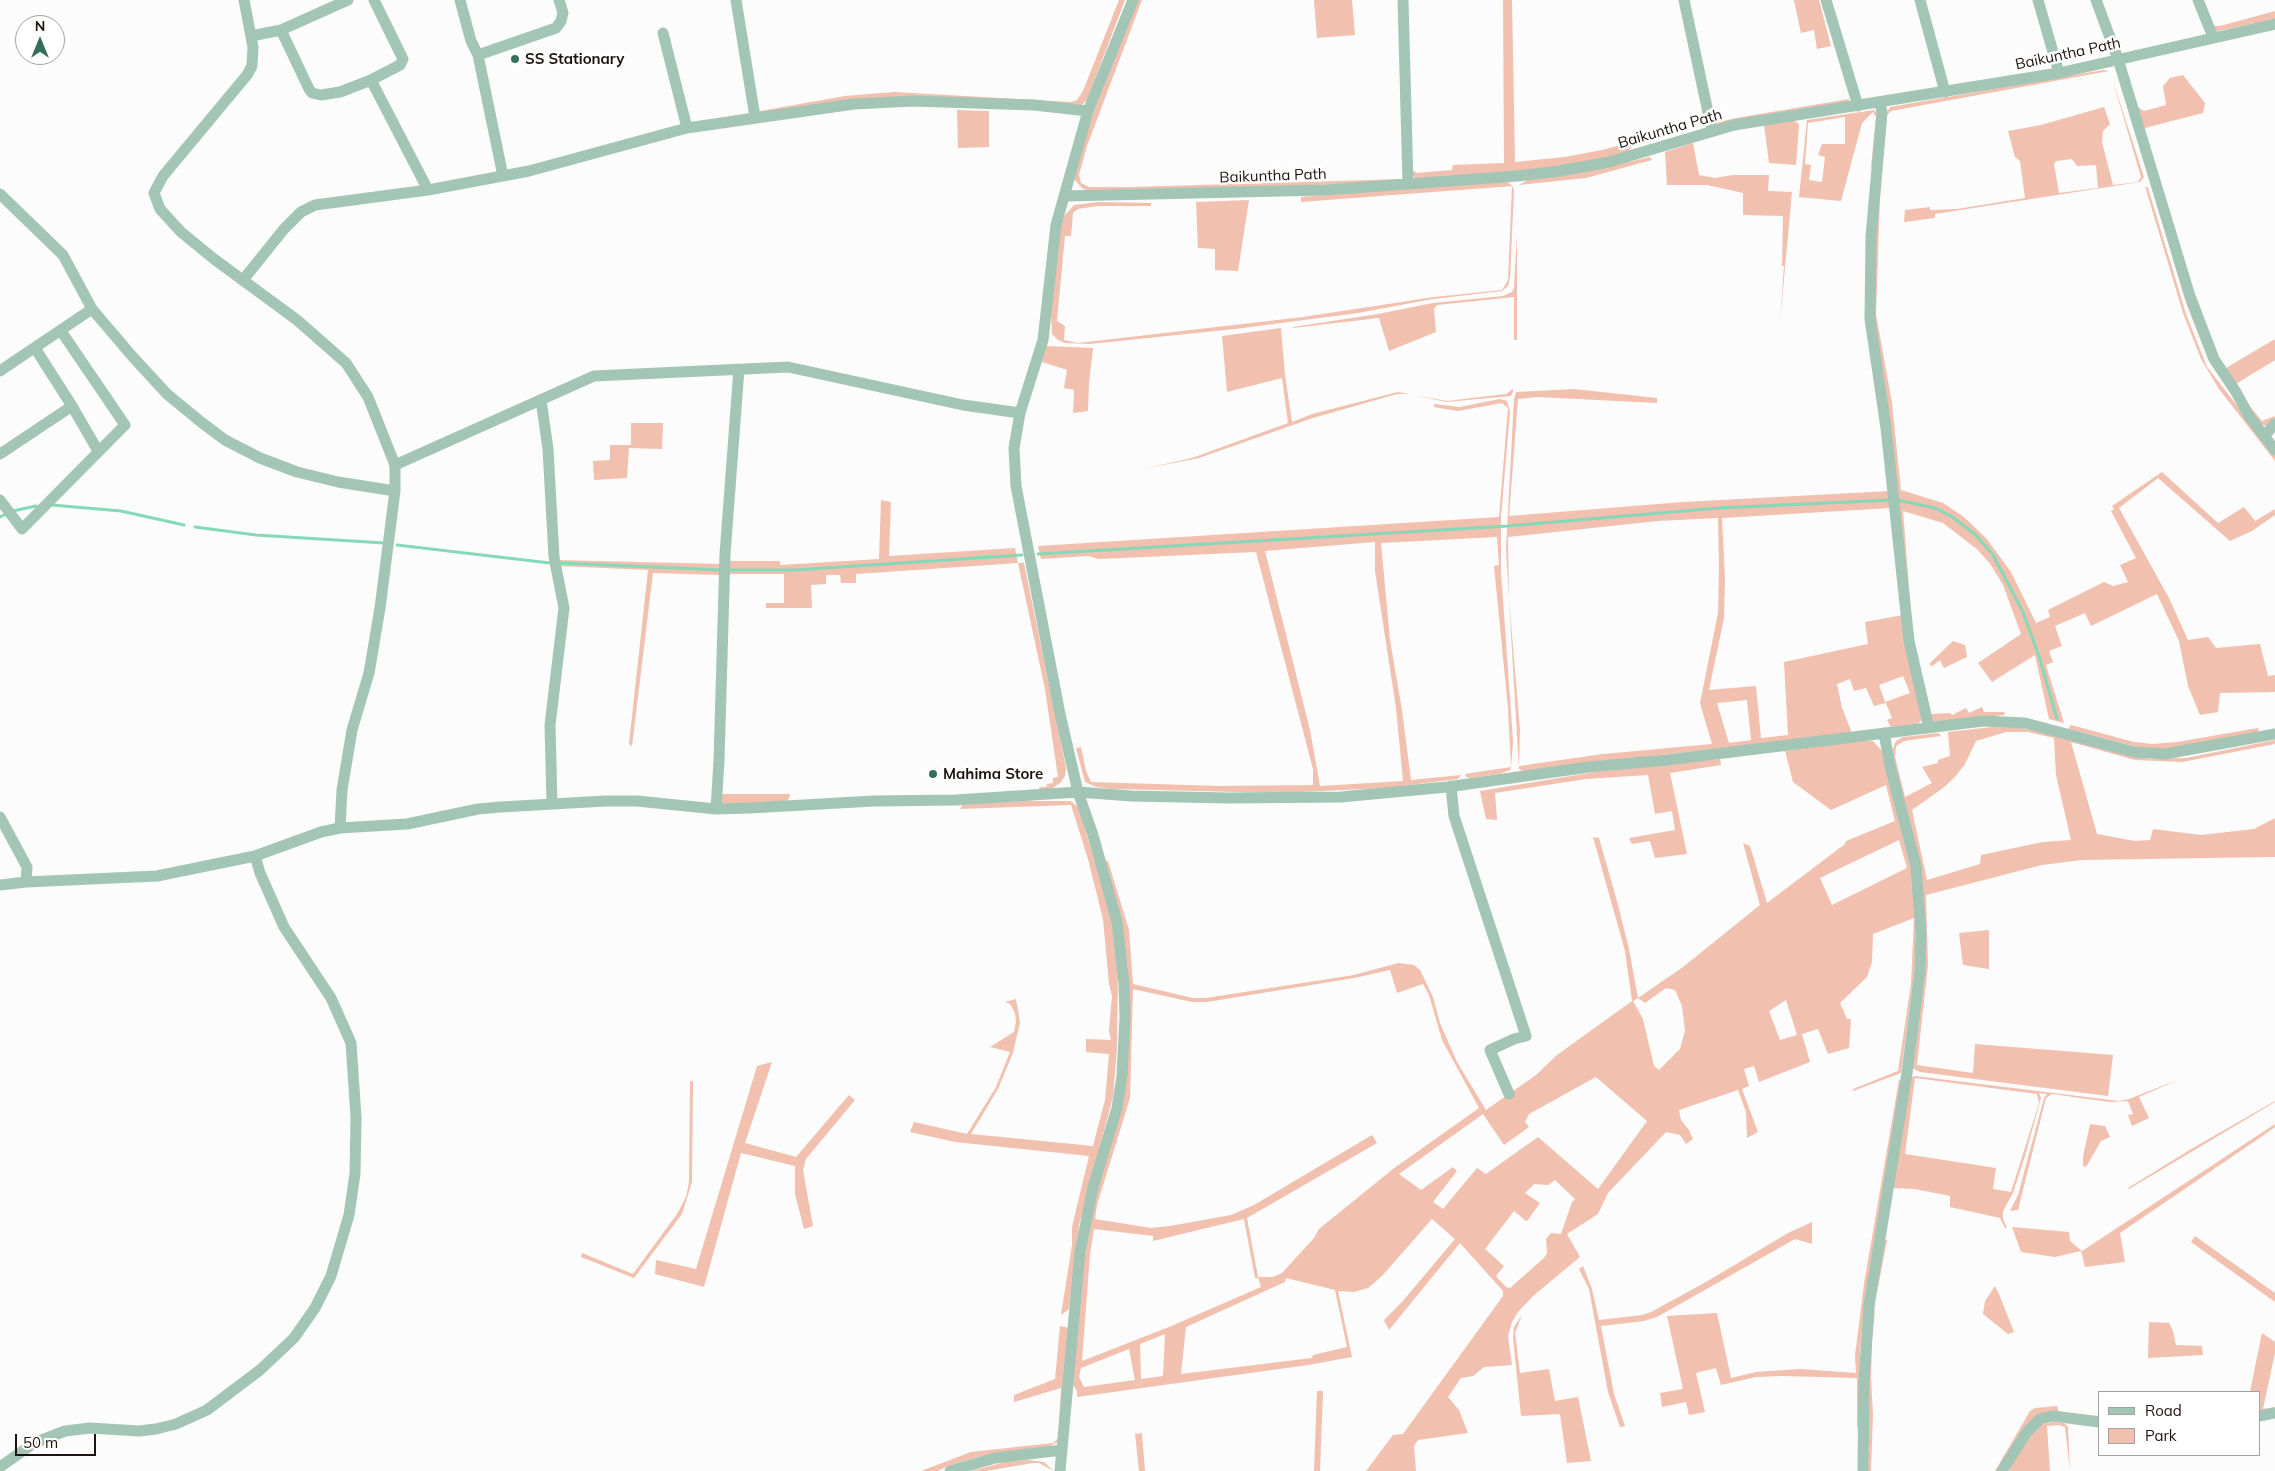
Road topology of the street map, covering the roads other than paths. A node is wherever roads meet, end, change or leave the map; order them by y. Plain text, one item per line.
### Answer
1 (244, 0) edge
2 (348, 0) edge
3 (374, 0) edge
4 (460, 0) edge
5 (559, 0) edge
6 (736, 0) edge
7 (1133, 0) edge
8 (1403, 0) edge
9 (1684, 0) edge
10 (1826, 0) edge
11 (1920, 0) edge
12 (2038, 0) edge
13 (2096, 0) edge
14 (2198, 0) edge
15 (2275, 24) edge
16 (281, 30) junction
17 (663, 34) dead end
18 (251, 36) junction
19 (2213, 37) junction
20 (478, 55) junction
21 (2118, 59) junction
22 (2059, 73) junction
23 (371, 80) junction
24 (1945, 92) junction
25 (1880, 103) junction
26 (1858, 106) junction
27 (1088, 111) junction
28 (755, 117) junction
29 (687, 128) junction
30 (1712, 131) junction
31 (503, 176) junction
32 (1408, 184) junction
33 (428, 190) junction
34 (0, 194) edge
35 (1065, 196) junction
36 (243, 280) junction
37 (92, 309) junction
38 (61, 330) junction
39 (35, 348) junction
40 (738, 369) junction
41 (0, 371) edge
42 (542, 400) junction
43 (72, 406) junction
44 (1020, 412) junction
45 (2275, 424) edge
46 (2264, 436) junction
47 (2275, 450) edge
48 (98, 451) junction
49 (0, 454) edge
50 (395, 465) junction
51 (395, 491) junction
52 (0, 500) edge
53 (1929, 728) junction
54 (1884, 733) junction
55 (2275, 734) edge
56 (1451, 786) junction
57 (1078, 792) junction
58 (552, 804) junction
59 (716, 809) junction
60 (0, 817) edge
61 (340, 828) junction
62 (255, 856) junction
63 (26, 882) junction
64 (0, 885) edge
65 (1509, 1094) dead end
66 (2275, 1413) edge
67 (2260, 1416) edge
68 (2098, 1422) edge
69 (1062, 1450) junction
70 (0, 1467) edge
71 (950, 1471) edge
72 (1060, 1471) edge
73 (1863, 1471) edge
74 (2002, 1471) edge

1 - 18 street
2 - 16 street
3 - 23 street
4 - 20 street
5 - 20 street
6 - 28 street
7 - 27 street
8 - 32 street
9 - 30 street
10 - 26 street
11 - 24 street
12 - 22 street
13 - 21 street
14 - 19 street
15 - 19 street, Baikuntha Path
16 - 18 street
16 - 23 street
17 - 29 street
18 - 36 street
19 - 21 street, Baikuntha Path
20 - 31 street
21 - 22 street, Baikuntha Path
21 - 46 street
22 - 24 street, Baikuntha Path
23 - 33 street
24 - 25 street, Baikuntha Path
25 - 26 street, Baikuntha Path
25 - 53 street
26 - 30 street, Baikuntha Path
27 - 28 street
27 - 35 street
28 - 29 street
29 - 31 street
30 - 32 street, Baikuntha Path
31 - 33 street
32 - 35 street, Baikuntha Path
33 - 36 street
34 - 37 street
35 - 44 street
36 - 50 street
37 - 38 street
37 - 51 street
38 - 39 street
38 - 48 street
39 - 41 street
39 - 43 street
40 - 42 street
40 - 44 street
40 - 59 street
42 - 50 street
42 - 58 street
43 - 48 street
43 - 49 street
44 - 57 street
45 - 46 street
46 - 47 street
48 - 52 street
50 - 51 street
51 - 61 street
53 - 54 street
53 - 55 street
54 - 56 street
54 - 73 street
56 - 57 street
56 - 65 street
57 - 59 street
57 - 69 street
58 - 59 street
58 - 61 street
60 - 63 street
61 - 62 street
62 - 63 street
62 - 70 street
63 - 64 street
66 - 67 street
68 - 74 street
69 - 71 street
69 - 72 street

